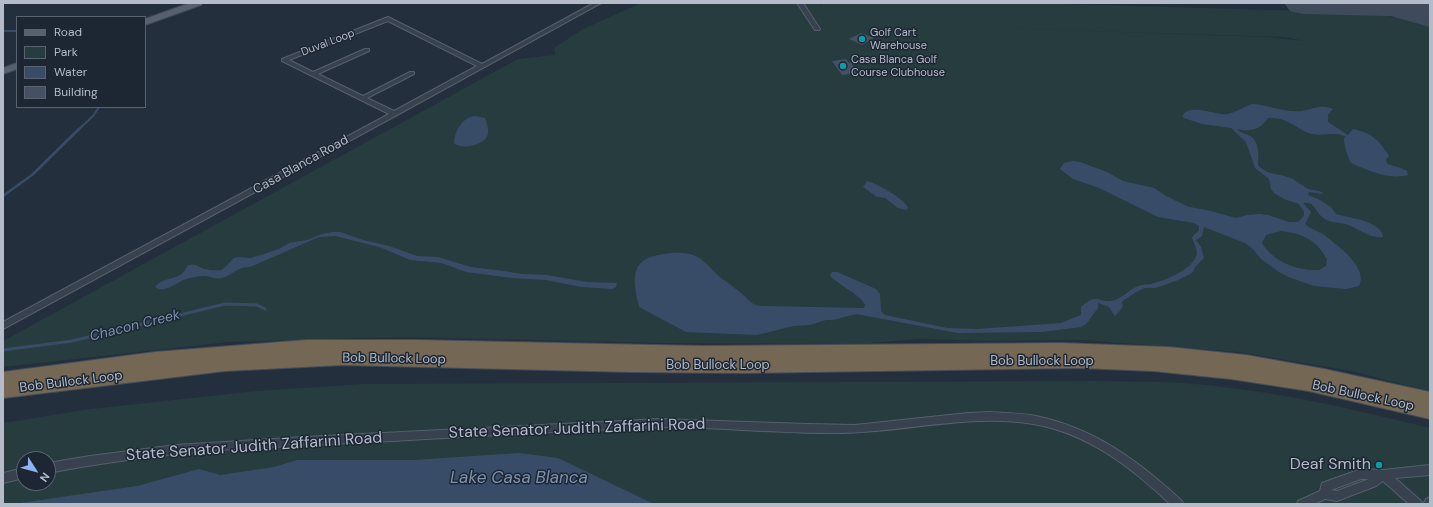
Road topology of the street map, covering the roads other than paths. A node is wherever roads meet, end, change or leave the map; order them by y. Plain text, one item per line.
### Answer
1 (182, 3) edge
2 (198, 3) edge
3 (598, 3) edge
4 (800, 3) edge
5 (143, 16) edge
6 (146, 22) edge
7 (817, 29) dead end
8 (367, 50) dead end
9 (16, 59) edge
10 (3, 64) edge
11 (16, 66) edge
12 (482, 66) junction
13 (3, 71) edge
14 (412, 73) dead end
15 (314, 74) junction
16 (363, 98) junction
17 (395, 114) junction
18 (3, 326) edge
19 (3, 379) edge
20 (3, 391) edge
21 (1430, 399) edge
22 (1400, 404) junction
23 (1430, 412) edge
24 (1430, 420) edge
25 (56, 467) edge
26 (1430, 470) edge
27 (16, 475) edge
28 (1383, 475) junction
29 (3, 478) edge
30 (1430, 502) edge
31 (1178, 504) edge
32 (1302, 504) edge
33 (1417, 504) edge
34 (1428, 504) edge

1 - 5 main road
2 - 6 main road
3 - 12 street, Casa Blanca Road
4 - 7 street
8 - 15 street
9 - 10 main road
11 - 13 main road
12 - 15 street, Duval Loop
12 - 17 street, Casa Blanca Road
14 - 16 street
15 - 16 street, Duval Loop
16 - 17 street, Duval Loop
17 - 18 street, Casa Blanca Road
19 - 21 highway, Bob Bullock Loop
20 - 22 highway, Bob Bullock Loop
22 - 23 highway, Bob Bullock Loop
22 - 24 street
25 - 31 street, State Senator Judith Zaffarini Road
26 - 28 street
27 - 29 street
28 - 32 street
28 - 33 street
30 - 34 street

